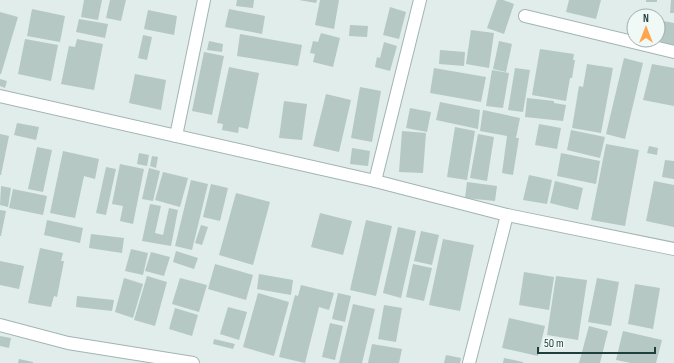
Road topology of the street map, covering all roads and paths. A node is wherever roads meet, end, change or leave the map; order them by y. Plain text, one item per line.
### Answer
1 (204, 0) edge
2 (420, 0) edge
3 (525, 16) dead end
4 (674, 52) edge
5 (0, 96) edge
6 (176, 136) junction
7 (375, 182) junction
8 (507, 215) junction
9 (674, 249) edge
10 (0, 325) edge
11 (193, 363) edge
12 (469, 363) edge

1 - 6 street
2 - 7 street
3 - 4 street
5 - 6 street
6 - 7 street
7 - 8 street
8 - 9 street
8 - 12 street
10 - 11 street

